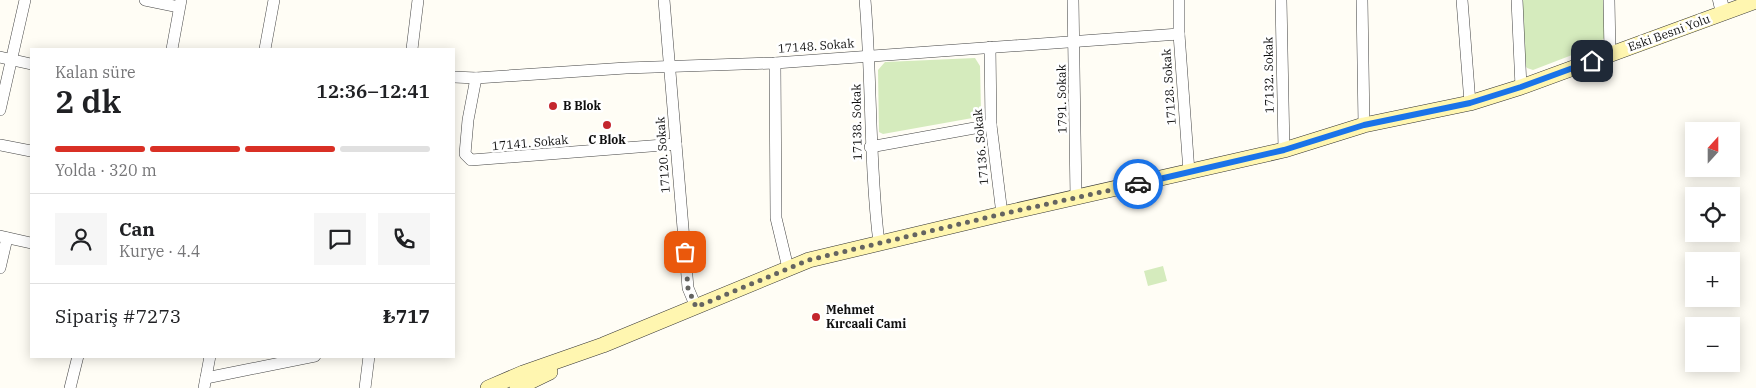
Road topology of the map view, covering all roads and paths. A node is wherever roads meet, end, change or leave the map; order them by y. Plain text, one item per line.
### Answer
1 (25, 0) edge
2 (145, 0) edge
3 (274, 0) edge
4 (418, 0) edge
5 (664, 0) edge
6 (865, 0) edge
7 (1073, 0) edge
8 (1179, 0) edge
9 (1280, 0) edge
10 (1362, 0) edge
11 (1462, 0) edge
12 (1517, 0) edge
13 (1609, 0) edge
14 (1756, 1) edge
15 (180, 4) edge
16 (1721, 6) edge
17 (1179, 34) junction
18 (1075, 40) junction
19 (990, 47) junction
20 (172, 48) edge
21 (265, 48) edge
22 (412, 48) edge
23 (1610, 54) junction
24 (870, 56) junction
25 (6, 59) edge
26 (775, 63) junction
27 (30, 64) edge
28 (671, 66) junction
29 (455, 77) edge
30 (476, 78) junction
31 (1521, 87) junction
32 (1470, 103) junction
33 (0, 110) edge
34 (990, 125) junction
35 (1364, 125) junction
36 (0, 144) edge
37 (676, 144) junction
38 (870, 146) junction
39 (1284, 150) junction
40 (30, 151) edge
41 (1189, 172) junction
42 (1076, 198) junction
43 (1002, 214) junction
44 (4, 237) edge
45 (30, 243) edge
46 (879, 243) junction
47 (0, 268) edge
48 (788, 268) junction
49 (696, 307) junction
50 (603, 345) junction
51 (78, 358) edge
52 (210, 358) edge
53 (307, 358) edge
54 (368, 358) edge
55 (205, 383) edge
56 (70, 388) edge
57 (365, 388) edge
58 (488, 388) edge
59 (517, 388) edge

1 - 25 street
2 - 15 street
3 - 21 street
4 - 22 street
5 - 28 street, 17120. Sokak
6 - 24 street, 17138. Sokak
7 - 18 street, 1791. Sokak
8 - 17 street, 17128. Sokak
9 - 39 street, 17132. Sokak
10 - 35 street
11 - 32 street
12 - 31 street
13 - 23 street
14 - 16 main road, Eski Besni Yolu
15 - 20 street
16 - 23 main road, Eski Besni Yolu
17 - 18 street, 17148. Sokak
17 - 41 street, 17128. Sokak
18 - 19 street, 17148. Sokak
18 - 42 street, 1791. Sokak
19 - 24 street, 17148. Sokak
19 - 34 street, 17136. Sokak
23 - 31 main road, Eski Besni Yolu
24 - 26 street, 17148. Sokak
24 - 38 street, 17138. Sokak
25 - 27 street
25 - 33 street
26 - 28 street, 17148. Sokak
26 - 48 street
28 - 30 street, 17148. Sokak
28 - 37 street, 17120. Sokak
29 - 30 street, 17148. Sokak
30 - 37 street, 17141. Sokak
31 - 32 main road, Eski Besni Yolu
32 - 35 main road, Eski Besni Yolu
34 - 38 street
34 - 43 street, 17136. Sokak
35 - 39 main road, Eski Besni Yolu
36 - 40 street
37 - 49 street, 17120. Sokak
38 - 46 street, 17138. Sokak
39 - 41 main road, Eski Besni Yolu
41 - 42 main road, Eski Besni Yolu
42 - 43 main road, Eski Besni Yolu
43 - 46 main road, Eski Besni Yolu
44 - 45 street
44 - 47 street
46 - 48 main road, Eski Besni Yolu
48 - 49 main road, Eski Besni Yolu
49 - 50 main road, Eski Besni Yolu
50 - 58 main road, Eski Besni Yolu
50 - 59 main road, Eski Besni Yolu
51 - 56 street
52 - 55 street
53 - 55 street
54 - 57 street

